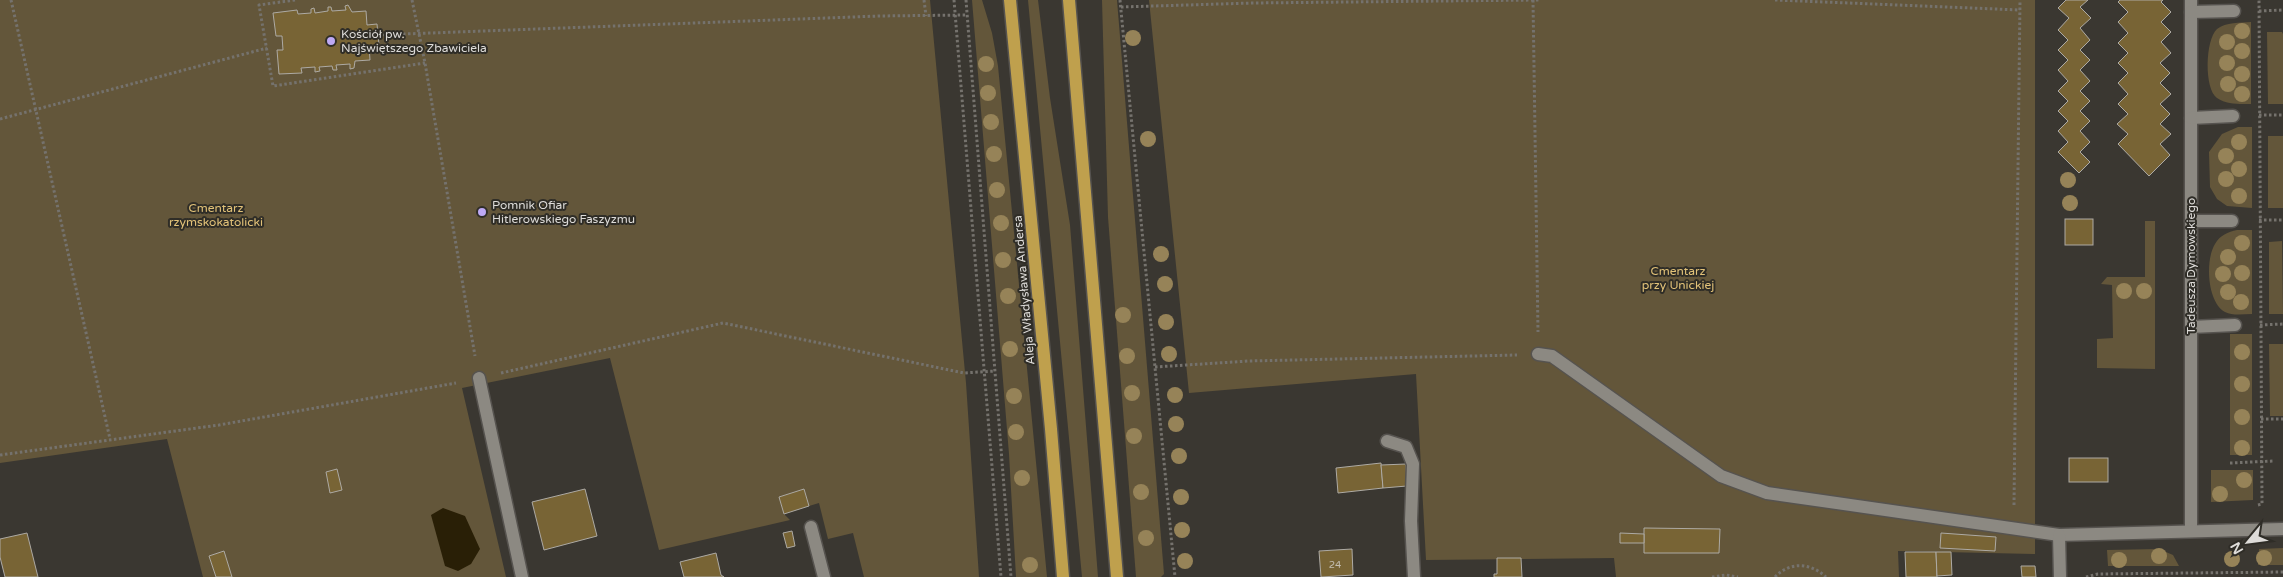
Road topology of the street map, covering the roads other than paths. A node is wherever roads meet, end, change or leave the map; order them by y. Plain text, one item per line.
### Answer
1 (1010, 0) edge
2 (1069, 0) edge
3 (2191, 6) edge
4 (2234, 11) dead end
5 (2233, 116) road end
6 (2191, 118) junction
7 (2192, 221) junction
8 (2232, 221) road end
9 (2235, 325) dead end
10 (2191, 327) junction
11 (1538, 354) road end
12 (479, 378) road end
13 (1387, 441) dead end
14 (811, 527) dead end
15 (2283, 529) edge
16 (2191, 531) junction
17 (2059, 535) junction
18 (522, 577) edge
19 (824, 577) edge
20 (1063, 577) edge
21 (1117, 577) edge
22 (1414, 577) edge
23 (2060, 577) edge

1 - 20 main road, Aleja Władysława Andersa
2 - 21 main road
3 - 4 street
3 - 6 street, Tadeusza Dymowskiego
5 - 6 street
6 - 7 street, Tadeusza Dymowskiego
7 - 8 street
7 - 10 street, Tadeusza Dymowskiego
9 - 10 street
10 - 16 street, Tadeusza Dymowskiego
11 - 17 street
12 - 18 street
13 - 22 street
14 - 19 street
15 - 16 street
16 - 17 street
17 - 23 street

